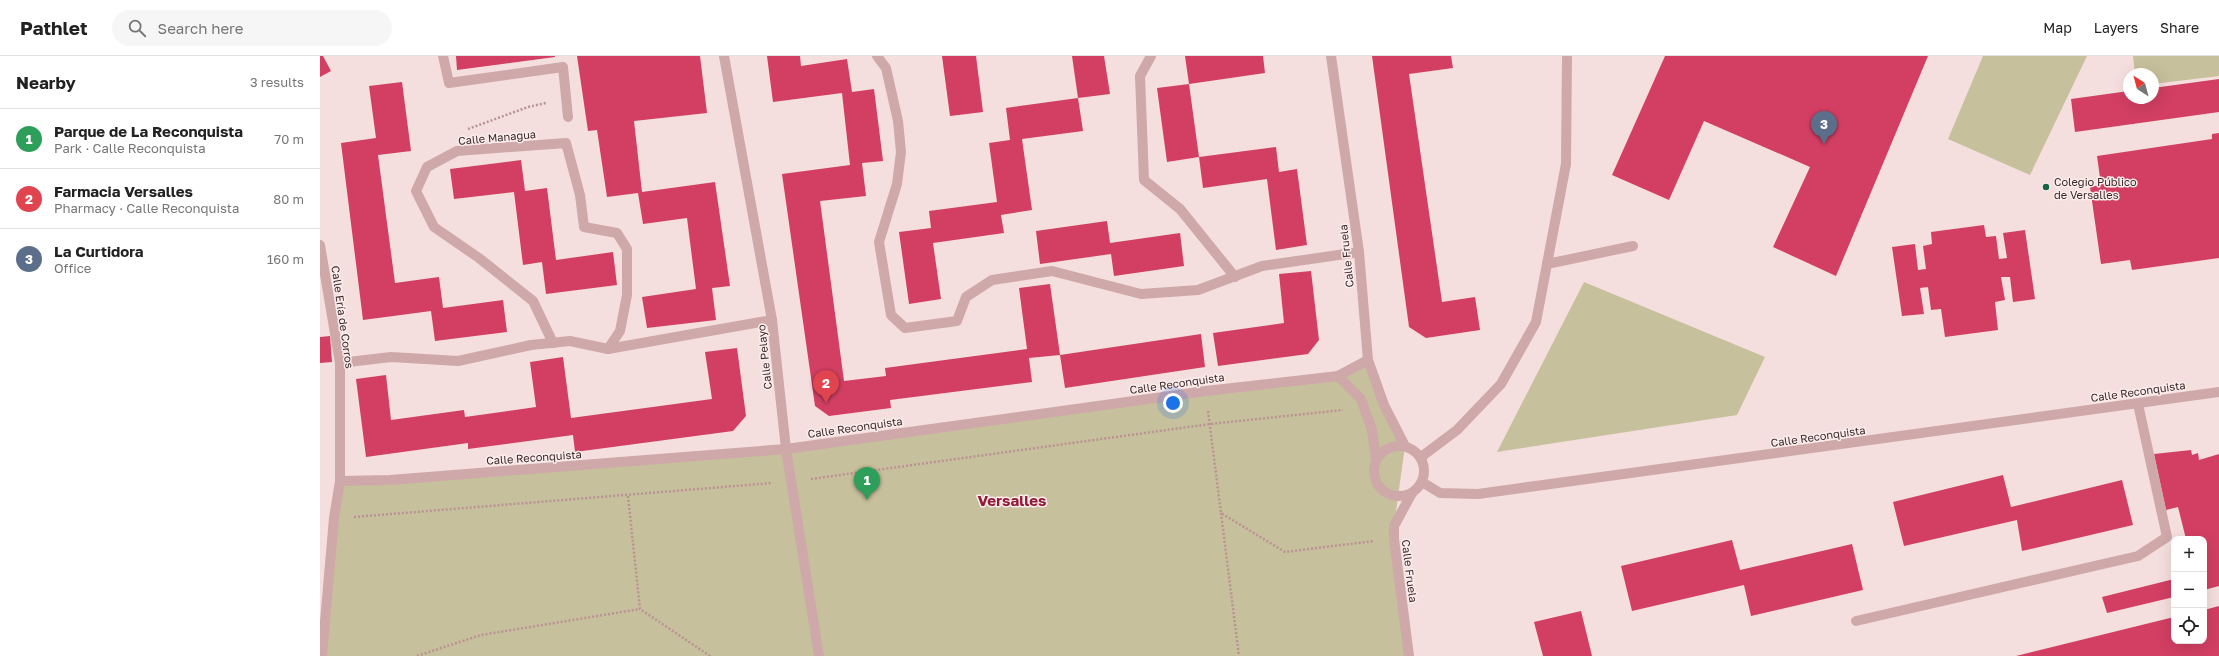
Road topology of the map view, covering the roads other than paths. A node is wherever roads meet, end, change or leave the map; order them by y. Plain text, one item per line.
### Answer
1 (443, 56) edge
2 (724, 56) edge
3 (877, 56) edge
4 (1151, 56) edge
5 (1331, 56) edge
6 (1567, 56) edge
7 (568, 117) dead end
8 (320, 245) edge
9 (1633, 246) dead end
10 (1359, 252) junction
11 (1547, 264) junction
12 (1235, 277) junction
13 (772, 320) junction
14 (553, 343) junction
15 (608, 349) junction
16 (1368, 360) junction
17 (340, 363) junction
18 (1338, 376) junction
19 (2219, 392) edge
20 (2138, 404) junction
21 (1405, 446) junction
22 (786, 449) junction
23 (1421, 457) junction
24 (1376, 460) junction
25 (340, 481) junction
26 (1422, 482) junction
27 (1412, 493) junction
28 (1856, 621) dead end
29 (322, 656) edge
30 (819, 656) edge
31 (1409, 656) edge

1 - 7 street
2 - 13 street, Calle Pelayo
3 - 12 street
4 - 12 street
5 - 10 street, Calle Fruela
6 - 11 street
8 - 17 street, Calle Ería de Corros
9 - 11 street
10 - 12 street
10 - 16 street, Calle Fruela
11 - 23 street
13 - 15 street
13 - 22 street, Calle Pelayo
14 - 15 street
14 - 15 street, Calle Managua
14 - 17 street
16 - 18 street, Calle Reconquista
16 - 21 street, Calle Fruela
17 - 25 street, Calle Ería de Corros
18 - 22 street, Calle Reconquista
18 - 24 street
19 - 20 street, Calle Reconquista
20 - 26 street, Calle Reconquista
20 - 28 street
21 - 23 street
21 - 24 street
22 - 25 street, Calle Reconquista
22 - 30 street, Calle Pelayo
23 - 26 street
24 - 27 street
25 - 29 street, Calle Ería de Corros
26 - 27 street
27 - 31 street, Calle Fruela

